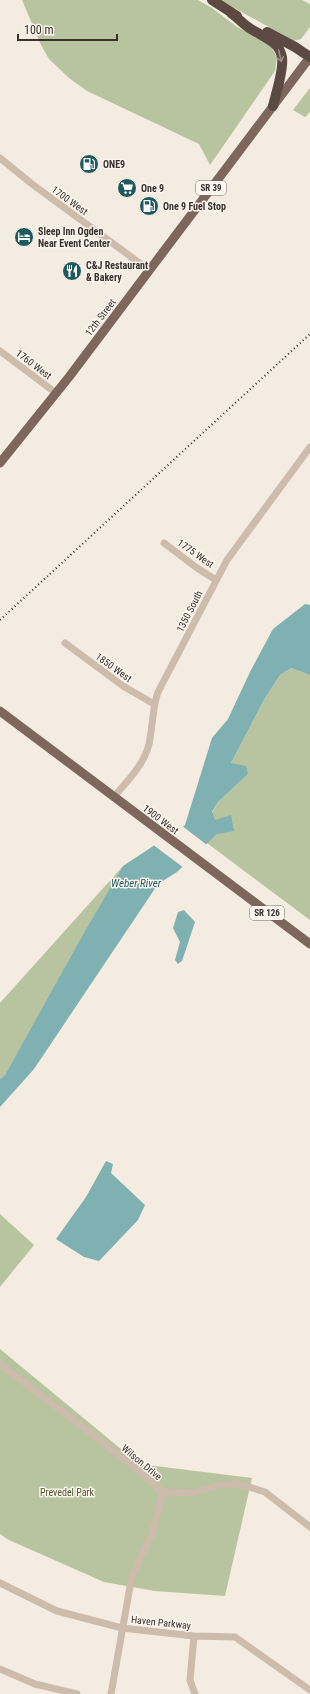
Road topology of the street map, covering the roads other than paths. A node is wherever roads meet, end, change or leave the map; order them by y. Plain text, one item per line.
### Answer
1 (212, 0) edge
2 (231, 12) junction
3 (310, 57) edge
4 (273, 106) junction
5 (0, 158) edge
6 (149, 270) junction
7 (0, 351) edge
8 (56, 393) junction
9 (310, 447) edge
10 (0, 463) edge
11 (164, 543) dead end
12 (216, 580) junction
13 (65, 643) dead end
14 (154, 704) junction
15 (0, 711) edge
16 (114, 797) junction
17 (310, 944) edge
18 (0, 1364) edge
19 (163, 1492) junction
20 (310, 1527) edge
21 (0, 1583) edge
22 (122, 1628) junction
23 (194, 1636) junction
24 (0, 1669) edge
25 (310, 1690) edge
26 (77, 1694) edge
27 (111, 1694) edge
28 (195, 1694) edge

1 - 2 highway
2 - 3 highway
2 -> 4 highway
3 - 4 main road, SR 39
4 - 6 main road, 12th Street / SR 39
5 - 6 street, 1700 West
6 - 8 main road, 12th Street / SR 39
7 - 8 street, 1760 West
8 - 10 main road, 12th Street / SR 39
9 - 12 street, 1350 South
11 - 12 street, 1775 West
12 - 14 street, 1350 South
13 - 14 street, 1850 West
14 - 16 street, 1350 South
15 - 16 main road, 1900 West / SR 126
16 - 17 main road, 1900 West / SR 126
18 - 19 street, Wilson Drive
19 - 20 street, Wilson Drive
19 - 22 street
21 - 22 street, Haven Parkway
22 - 23 street, Haven Parkway
22 - 27 street
23 - 25 street, Haven Parkway
23 - 28 street
24 - 26 street

